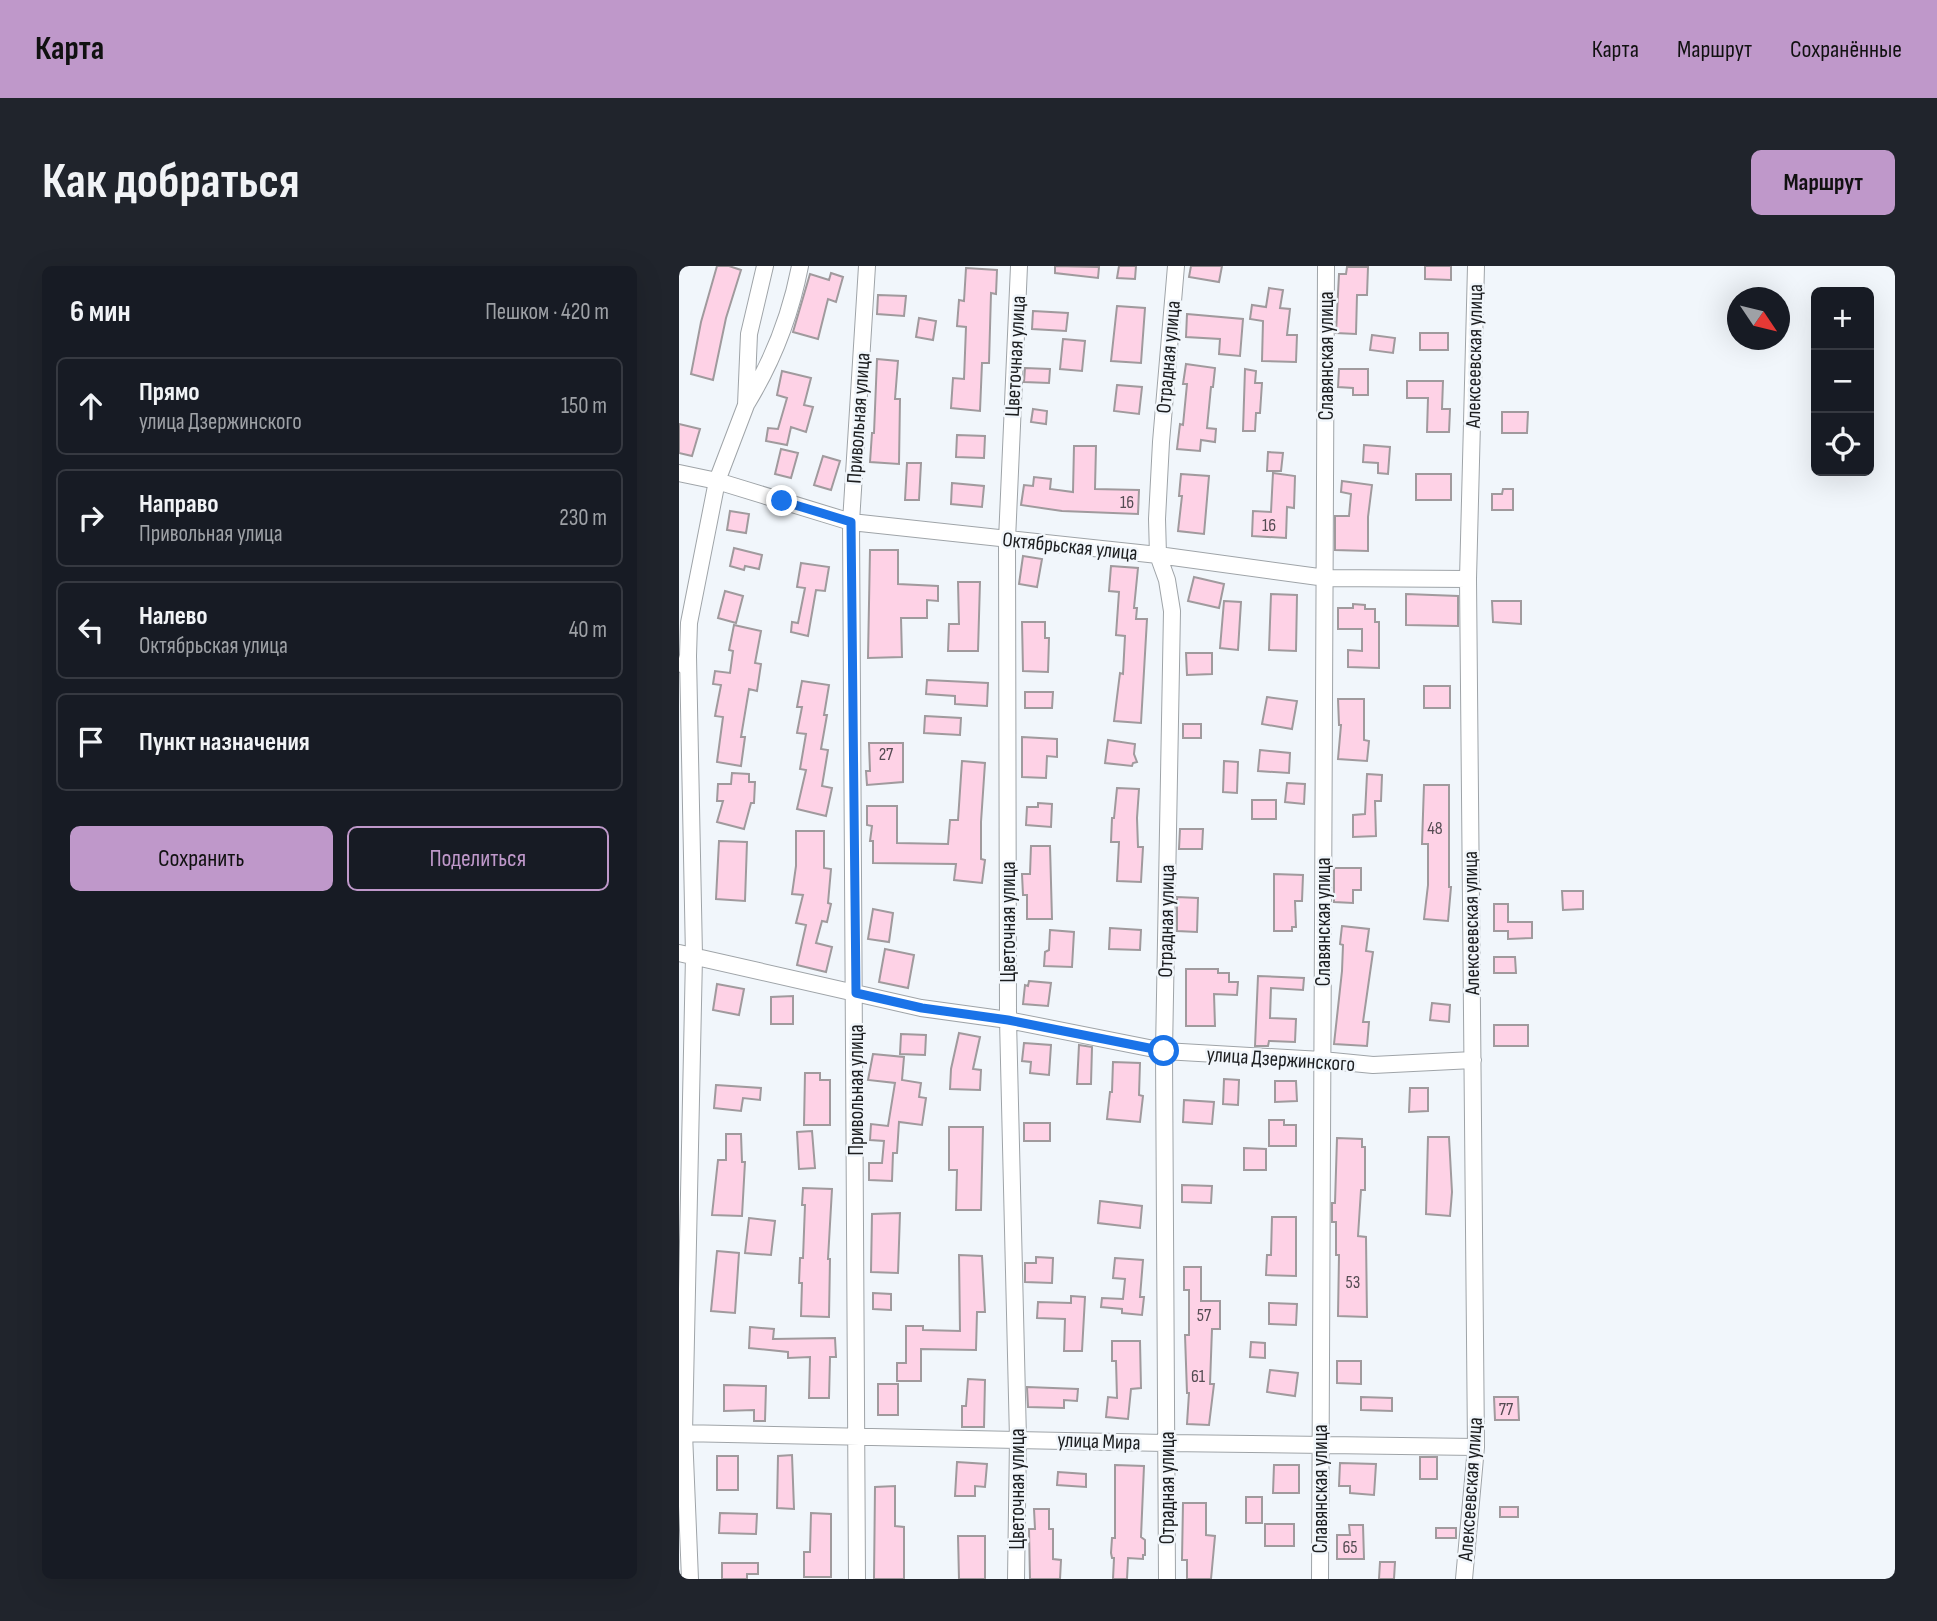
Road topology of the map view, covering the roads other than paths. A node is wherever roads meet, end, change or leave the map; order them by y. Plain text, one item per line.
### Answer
1 (765, 266) edge
2 (800, 266) edge
3 (867, 266) edge
4 (1019, 266) edge
5 (1176, 266) edge
6 (1326, 266) edge
7 (1476, 266) edge
8 (745, 405) junction
9 (679, 473) edge
10 (717, 481) junction
11 (851, 522) junction
12 (1007, 540) junction
13 (1158, 555) junction
14 (1326, 578) junction
15 (1468, 579) junction
16 (688, 656) junction
17 (679, 685) edge
18 (687, 954) edge
19 (856, 993) junction
20 (1008, 1020) junction
21 (1164, 1051) junction
22 (1322, 1060) junction
23 (1473, 1060) junction
24 (682, 1433) edge
25 (857, 1437) junction
26 (1018, 1439) junction
27 (1166, 1443) junction
28 (1320, 1444) junction
29 (1476, 1447) junction
30 (690, 1579) edge
31 (857, 1579) edge
32 (1016, 1579) edge
33 (1167, 1579) edge
34 (1320, 1579) edge
35 (1464, 1579) edge

1 - 8 street
2 - 8 street
3 - 11 street, Привольная улица
4 - 12 street, Цветочная улица
5 - 13 street, Отрадная улица
6 - 14 street, Славянская улица
7 - 15 street, Алексеевская улица
8 - 10 street
9 - 10 street, Октябрьская улица
10 - 11 street, Октябрьская улица
10 - 16 street
11 - 12 street, Октябрьская улица
11 - 19 street, Привольная улица
12 - 13 street, Октябрьская улица
12 - 20 street, Цветочная улица
13 - 14 street, Октябрьская улица
13 - 21 street, Отрадная улица
14 - 15 street, Октябрьская улица
14 - 22 street, Славянская улица
15 - 23 street, Алексеевская улица
16 - 17 street
16 - 18 street
18 - 19 street, улица Дзержинского
18 - 24 street
19 - 20 street, улица Дзержинского
19 - 25 street, Привольная улица
20 - 21 street, улица Дзержинского
20 - 26 street, Цветочная улица
21 - 22 street, улица Дзержинского
21 - 27 street, Отрадная улица
22 - 23 street, улица Дзержинского
22 - 28 street, Славянская улица
23 - 29 street, Алексеевская улица
24 - 25 street, улица Мира
24 - 30 street
25 - 26 street, улица Мира
25 - 31 street, Привольная улица
26 - 27 street, улица Мира
26 - 32 street, Цветочная улица
27 - 28 street, улица Мира
27 - 33 street, Отрадная улица
28 - 29 street, улица Мира
28 - 34 street, Славянская улица
29 - 35 street, Алексеевская улица

